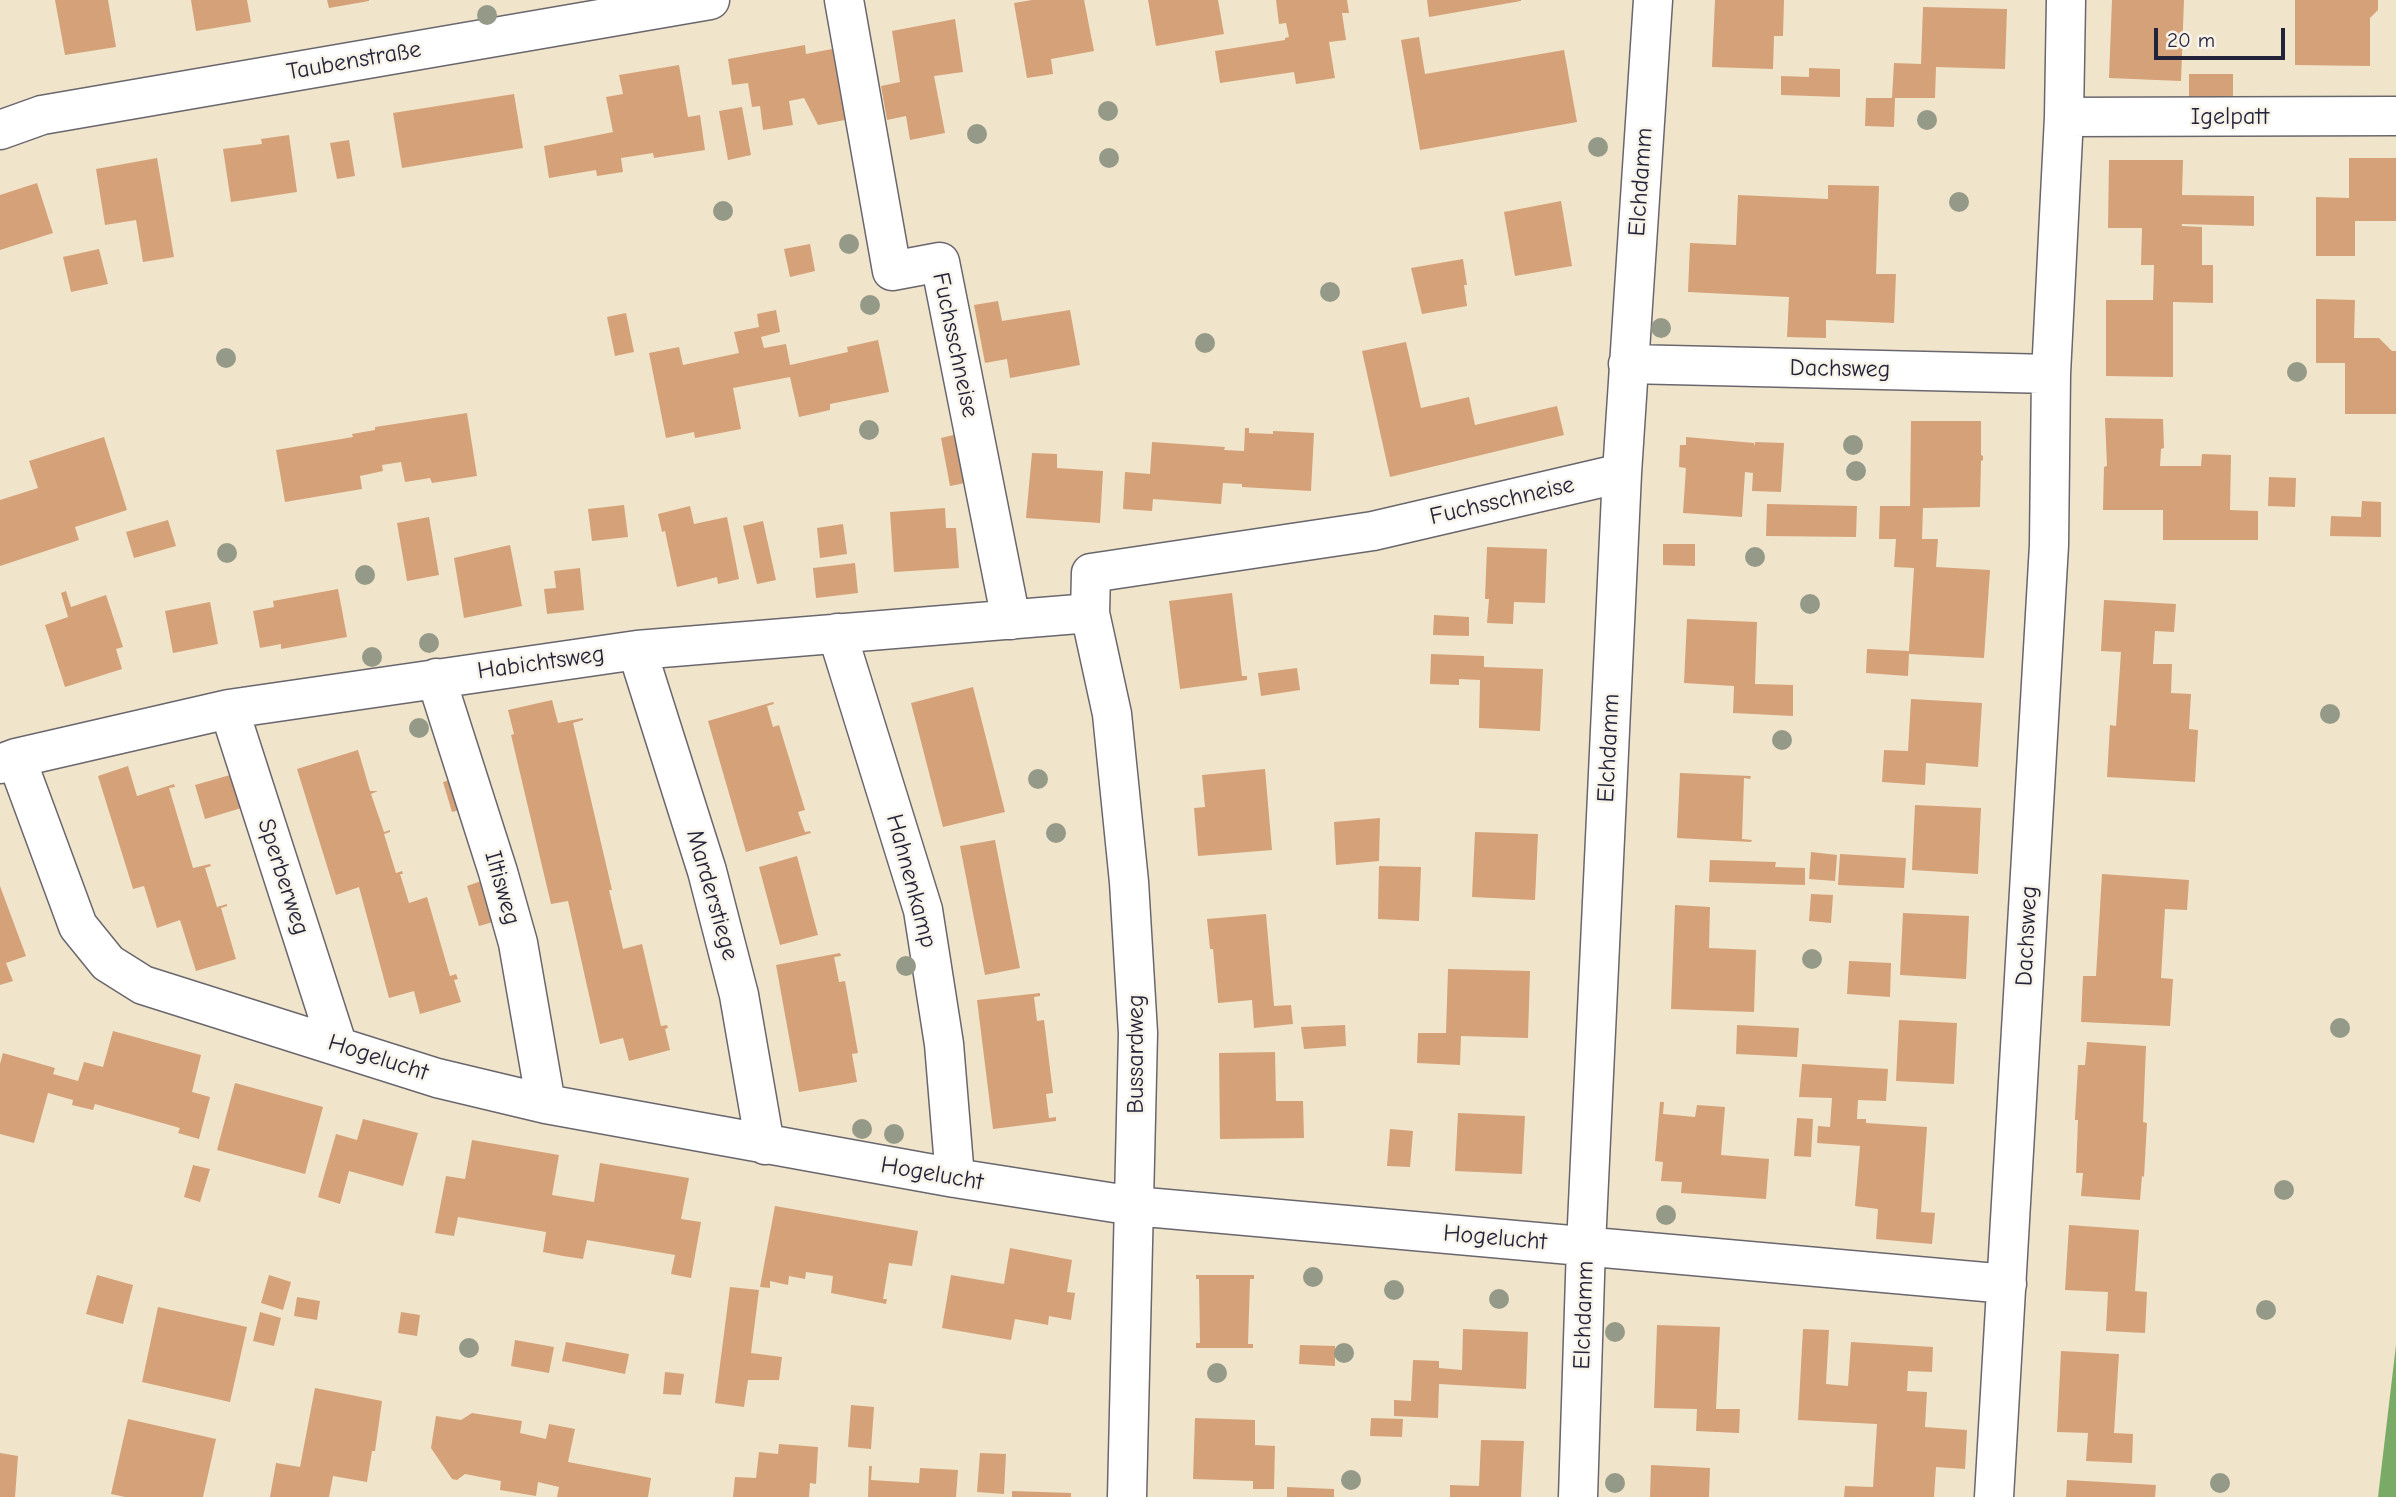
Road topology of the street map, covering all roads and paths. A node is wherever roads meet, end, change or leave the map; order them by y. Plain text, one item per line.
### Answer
1 (709, 0) edge
2 (844, 0) edge
3 (1653, 0) edge
4 (2066, 0) edge
5 (2396, 116) edge
6 (2064, 117) junction
7 (0, 130) edge
8 (1628, 365) junction
9 (2051, 374) junction
10 (1622, 473) junction
11 (1090, 613) junction
12 (1012, 620) junction
13 (837, 633) junction
14 (638, 650) junction
15 (436, 678) junction
16 (229, 709) junction
17 (8, 761) edge
18 (337, 1044) junction
19 (547, 1104) junction
20 (765, 1145) junction
21 (955, 1178) junction
22 (1134, 1206) junction
23 (1586, 1246) junction
24 (2007, 1284) junction
25 (1127, 1497) edge
26 (1578, 1497) edge
27 (1994, 1497) edge

1 - 7 street, Taubenstraße
2 - 12 street, Fuchsschneise
3 - 8 street, Elchdamm
4 - 6 street, Dachsweg
5 - 6 street, Igelpatt
6 - 9 street, Dachsweg
8 - 9 street, Dachsweg
8 - 10 street, Elchdamm
9 - 24 street, Dachsweg
10 - 11 street, Fuchsschneise
10 - 23 street, Elchdamm
11 - 12 street, Habichtsweg
11 - 22 street, Bussardweg
12 - 13 street, Habichtsweg
13 - 14 street, Habichtsweg
13 - 21 street, Hahnenkamp
14 - 15 street, Habichtsweg
14 - 20 street, Marderstiege
15 - 16 street, Habichtsweg
15 - 19 street, Iltisweg
16 - 17 street, Habichtsweg
16 - 18 street, Sperberweg
17 - 18 street, Hogelucht
18 - 19 street, Hogelucht
19 - 20 street, Hogelucht
20 - 21 street, Hogelucht
21 - 22 street, Hogelucht
22 - 23 street, Hogelucht
22 - 25 street, Bussardweg
23 - 24 street, Hogelucht
23 - 26 street, Elchdamm
24 - 27 street, Dachsweg

